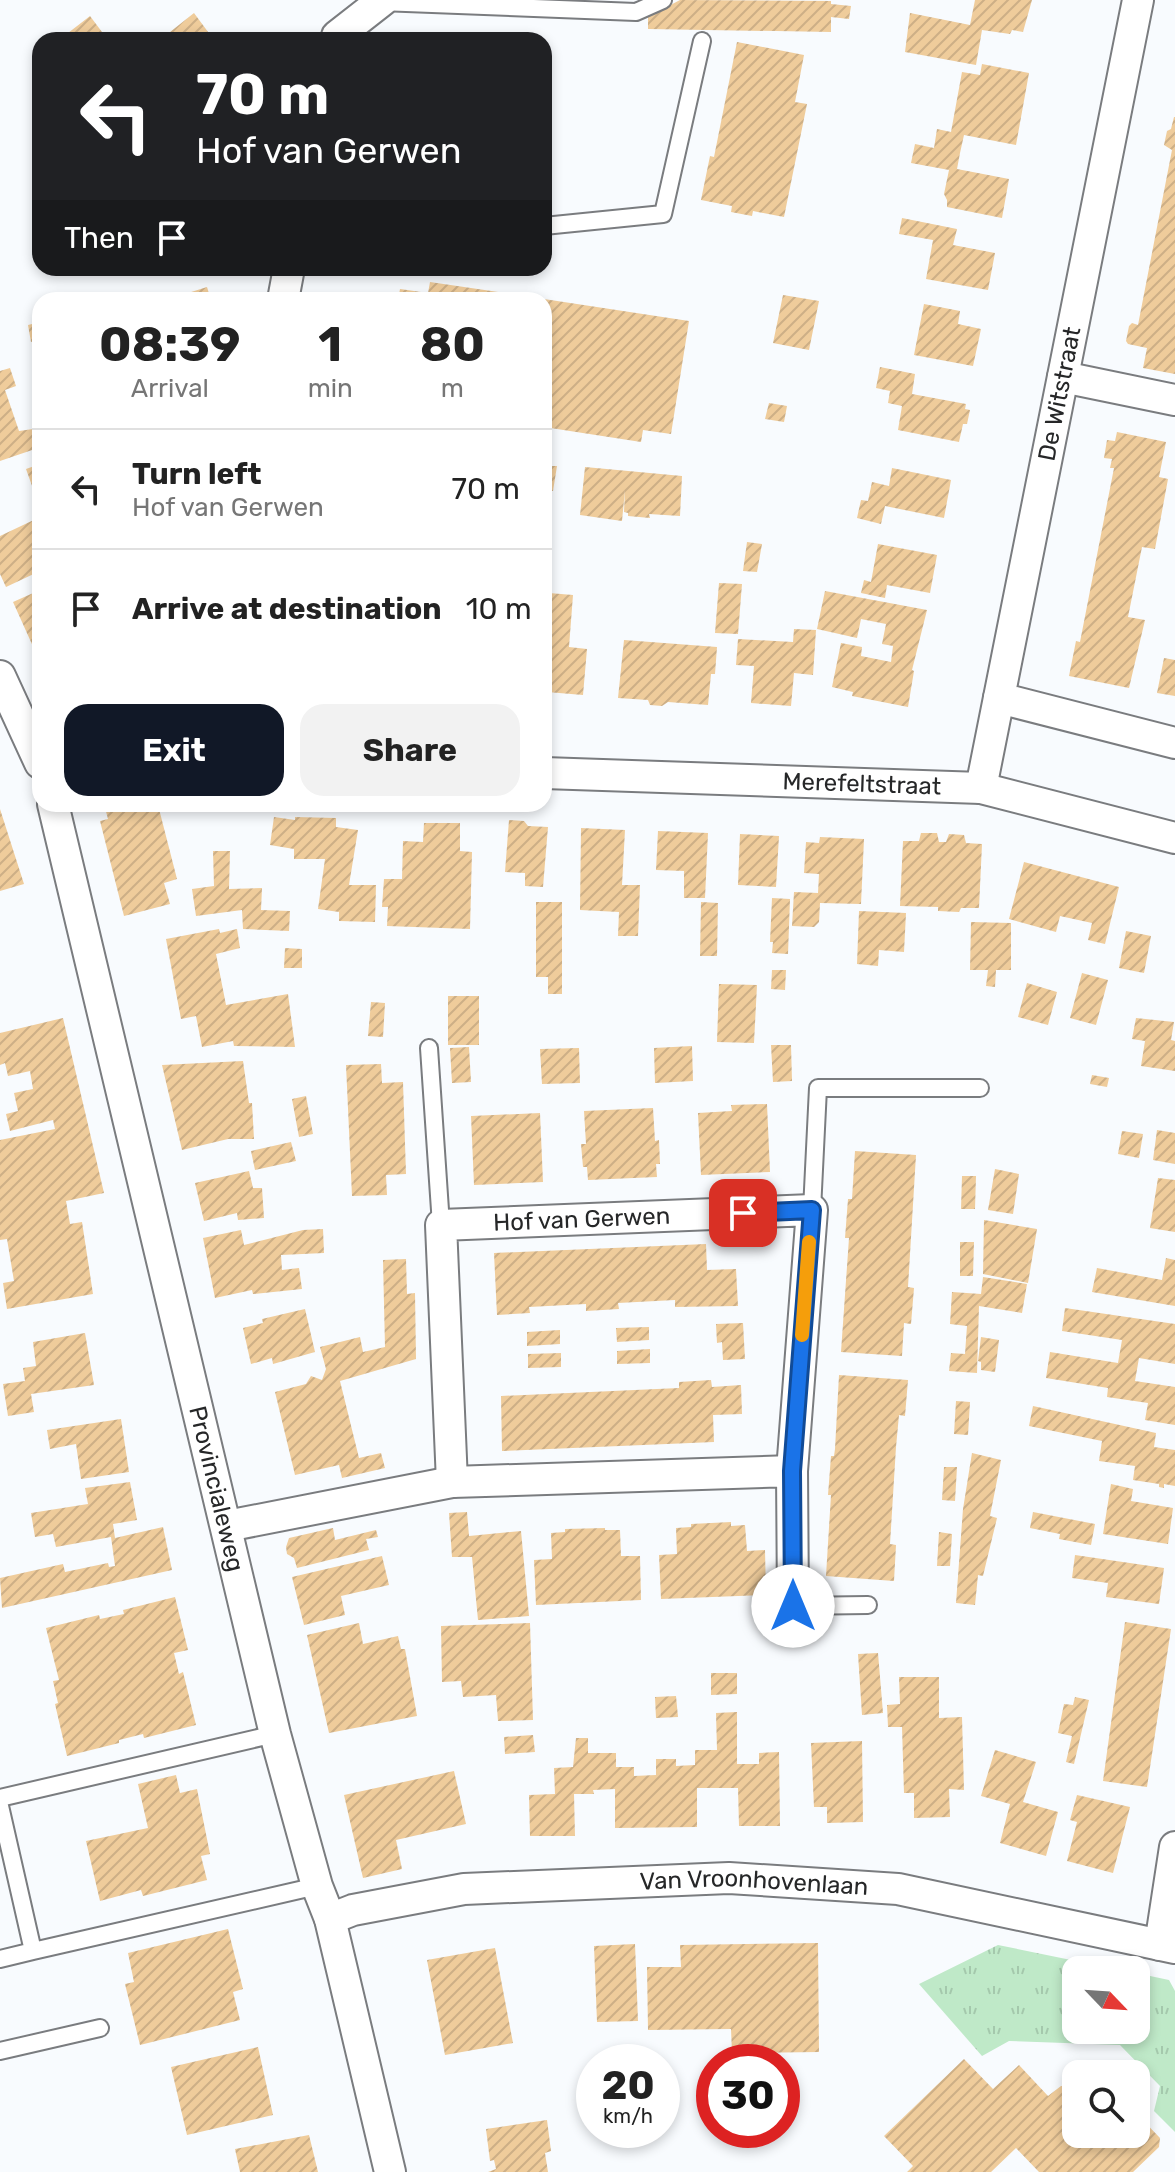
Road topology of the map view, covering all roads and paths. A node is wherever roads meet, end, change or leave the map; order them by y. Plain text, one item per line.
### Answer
1 (663, 0) edge
2 (1138, 0) edge
3 (381, 1) edge
4 (342, 32) edge
5 (702, 41) dead end
6 (552, 225) edge
7 (1063, 377) junction
8 (1175, 400) edge
9 (0, 676) edge
10 (999, 698) junction
11 (1175, 743) edge
12 (32, 746) edge
13 (552, 773) edge
14 (981, 788) junction
15 (55, 812) edge
16 (1175, 838) edge
17 (429, 1048) dead end
18 (980, 1088) dead end
19 (812, 1210) junction
20 (441, 1225) junction
21 (792, 1471) junction
22 (452, 1482) junction
23 (227, 1526) junction
24 (868, 1605) dead end
25 (793, 1606) joint
26 (275, 1734) junction
27 (0, 1798) edge
28 (0, 1806) edge
29 (1175, 1847) edge
30 (317, 1886) junction
31 (330, 1919) junction
32 (1168, 1947) edge
33 (33, 1951) junction
34 (0, 1959) edge
35 (100, 2028) dead end
36 (0, 2051) edge
37 (390, 2172) edge

1 - 3 lane
2 - 7 street, De Witstraat
3 - 4 street
5 - 6 lane
7 - 8 street
7 - 10 street, De Witstraat
9 - 12 street
10 - 11 street
10 - 14 street, De Witstraat
13 - 14 street, Merefeltstraat
14 - 16 street, Merefeltstraat
15 - 23 street, Provincialeweg
17 - 20 lane
18 - 19 lane
19 - 20 street, Hof van Gerwen
19 - 21 street
20 - 22 street
21 - 22 street
21 - 25 street
22 - 23 street
23 - 26 street, Provincialeweg
24 - 25 lane
26 - 27 lane
26 - 30 street, Provincialeweg
28 - 33 lane
29 - 32 street
30 - 31 street, Provincialeweg
30 - 33 lane
31 - 32 street, Van Vroonhovenlaan
31 - 37 street, Provincialeweg
33 - 34 lane
35 - 36 lane

